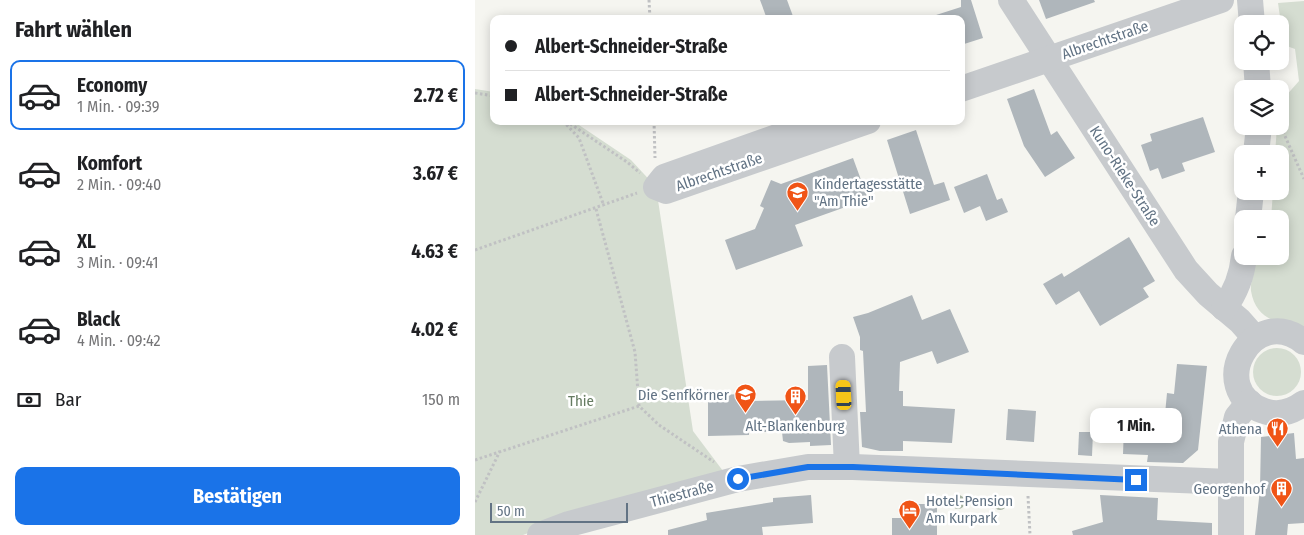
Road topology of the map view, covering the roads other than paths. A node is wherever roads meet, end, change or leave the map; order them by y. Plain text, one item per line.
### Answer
1 (1011, 0) edge
2 (1166, 0) edge
3 (1221, 0) edge
4 (1250, 0) edge
5 (1251, 15) edge
6 (1045, 52) junction
7 (965, 71) edge
8 (965, 87) edge
9 (811, 125) edge
10 (856, 125) edge
11 (1243, 265) edge
12 (1225, 308) junction
13 (1255, 338) junction
14 (1304, 342) edge
15 (842, 357) dead end
16 (1249, 402) junction
17 (1304, 403) edge
18 (847, 467) junction
19 (1230, 482) junction
20 (540, 535) edge
21 (1231, 535) edge

1 - 6 street, Kuno-Rieke-Straße
2 - 6 street, Albrechtstraße
3 - 6 street, Albrechtstraße
4 - 5 street
6 - 7 street, Albrechtstraße
6 - 8 street, Albrechtstraße
6 - 12 street, Kuno-Rieke-Straße
9 - 10 street, Albrechtstraße
11 - 12 street
12 - 13 street, Kuno-Rieke-Straße
13 - 14 street
13 - 16 street
15 - 18 street
16 - 17 street
16 - 19 street
18 - 19 street, Thiestraße
18 - 20 street, Thiestraße
19 - 21 street

